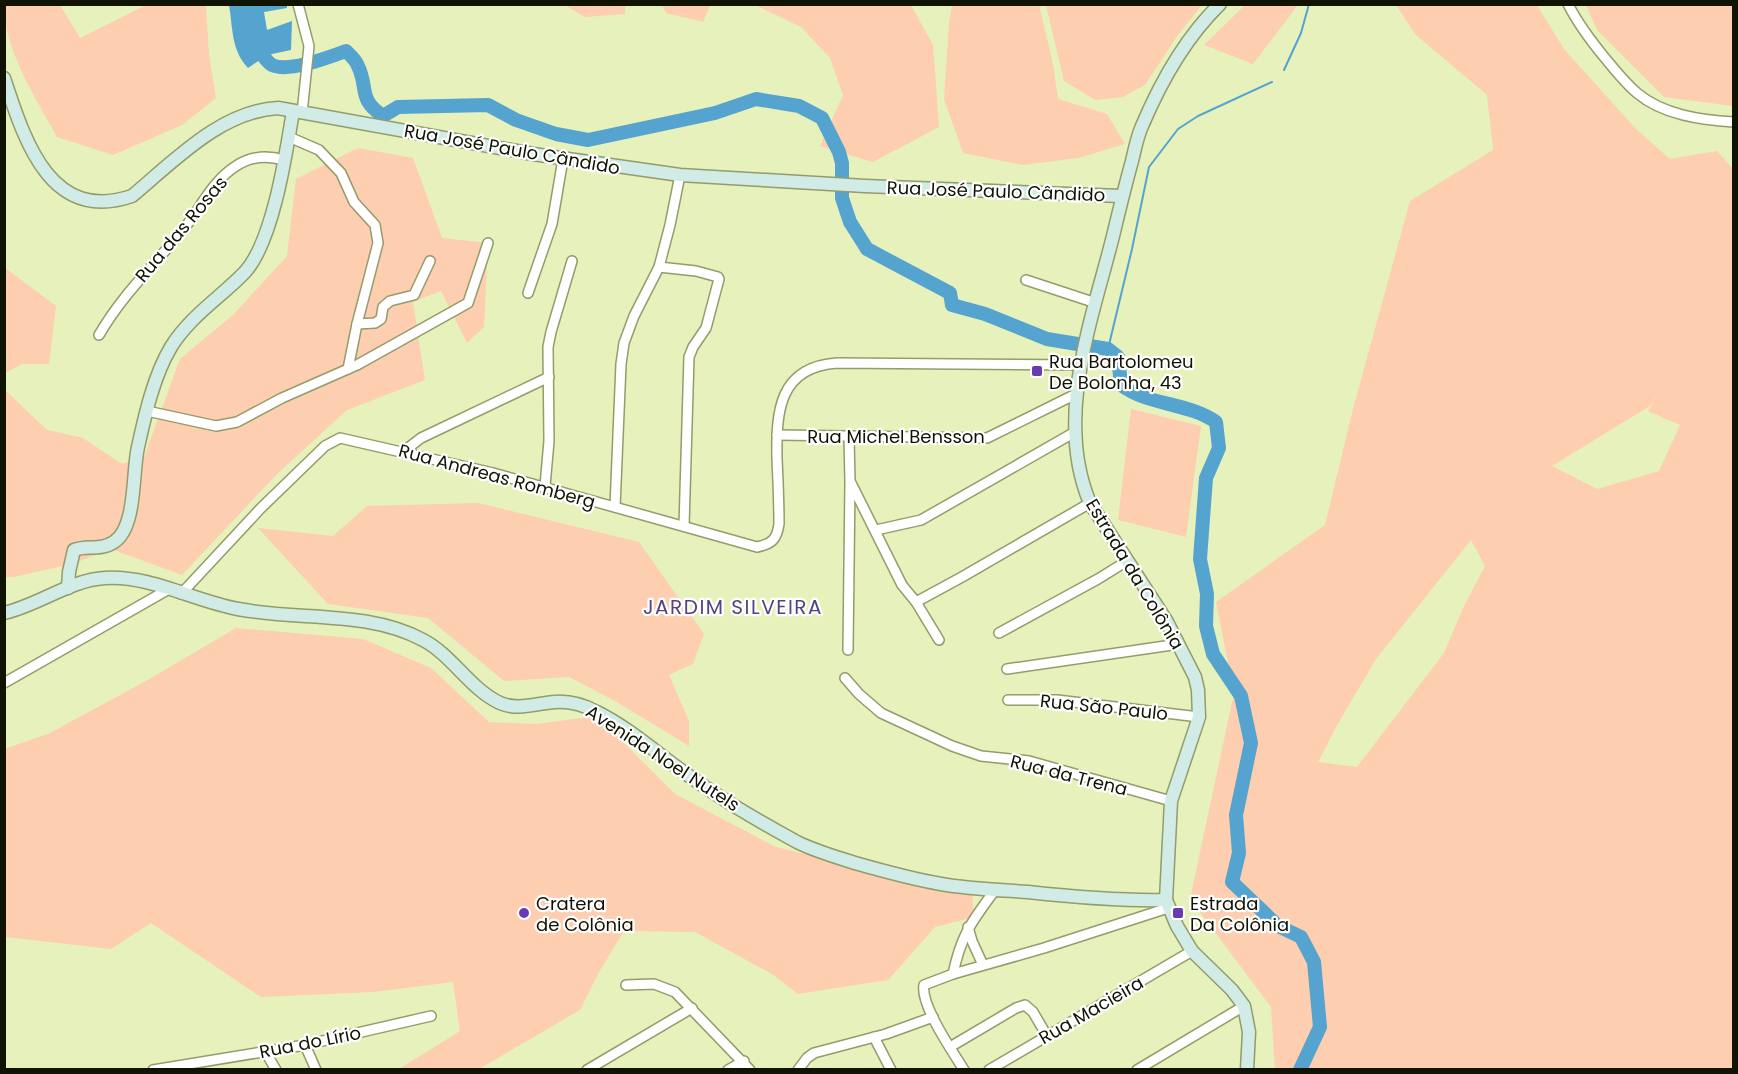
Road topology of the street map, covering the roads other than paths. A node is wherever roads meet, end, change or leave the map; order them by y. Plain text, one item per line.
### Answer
1 (298, 4) edge
2 (1220, 4) edge
3 (1568, 4) edge
4 (4, 78) edge
5 (298, 112) junction
6 (1734, 122) edge
7 (289, 137) junction
8 (563, 159) junction
9 (284, 160) junction
10 (680, 176) junction
11 (1121, 196) junction
12 (488, 243) dead end
13 (430, 261) dead end
14 (572, 261) dead end
15 (659, 267) junction
16 (1026, 280) dead end
17 (528, 293) dead end
18 (1096, 303) junction
19 (357, 324) junction
20 (99, 335) dead end
21 (1082, 364) junction
22 (348, 369) junction
23 (549, 377) junction
24 (1077, 393) junction
25 (147, 411) junction
26 (1075, 432) junction
27 (777, 435) junction
28 (849, 436) junction
29 (404, 452) junction
30 (850, 482) junction
31 (545, 486) junction
32 (1090, 502) junction
33 (615, 507) junction
34 (684, 526) junction
35 (876, 530) junction
36 (1127, 561) junction
37 (68, 588) junction
38 (169, 589) junction
39 (181, 594) junction
40 (916, 602) junction
41 (4, 613) edge
42 (999, 633) dead end
43 (939, 640) dead end
44 (1179, 644) junction
45 (848, 650) dead end
46 (1007, 669) dead end
47 (845, 678) dead end
48 (4, 683) edge
49 (1008, 700) dead end
50 (1199, 717) junction
51 (1171, 801) junction
52 (995, 890) junction
53 (1167, 904) junction
54 (968, 927) junction
55 (1192, 951) junction
56 (983, 965) junction
57 (953, 974) junction
58 (626, 985) dead end
59 (1244, 1006) junction
60 (692, 1008) junction
61 (432, 1016) dead end
62 (933, 1017) junction
63 (1047, 1036) junction
64 (874, 1037) junction
65 (305, 1045) junction
66 (950, 1047) junction
67 (266, 1051) junction
68 (744, 1060) junction
69 (153, 1070) edge
70 (276, 1070) edge
71 (316, 1070) edge
72 (587, 1070) edge
73 (728, 1070) edge
74 (750, 1070) edge
75 (798, 1070) edge
76 (891, 1070) edge
77 (964, 1070) edge
78 (989, 1070) edge
79 (1137, 1070) edge
80 (1247, 1070) edge

1 - 5 street
2 - 11 street, Estrada da Colônia
3 - 6 street
4 - 5 street, Rua José Paulo Cândido
5 - 7 street
5 - 8 street, Rua José Paulo Cândido
7 - 9 street
7 - 19 street
8 - 10 street, Rua José Paulo Cândido
8 - 17 street
9 - 20 street, Rua das Rosas
9 - 25 street
10 - 11 street, Rua José Paulo Cândido
10 - 15 street
11 - 18 street, Estrada da Colônia
12 - 22 street
13 - 19 street
14 - 23 street
15 - 33 street
15 - 34 street
16 - 18 street
18 - 21 street, Estrada da Colônia
19 - 22 street
21 - 24 street, Estrada da Colônia
21 - 27 street
22 - 25 street
23 - 29 street
23 - 31 street
24 - 26 street, Estrada da Colônia
24 - 28 street, Rua Michel Bensson
25 - 37 street
26 - 32 street, Estrada da Colônia
26 - 35 street
27 - 28 street, Rua Michel Bensson
27 - 34 street, Rua Andreas Romberg
28 - 30 street
29 - 31 street, Rua Andreas Romberg
29 - 39 street, Rua Andreas Romberg
30 - 35 street
30 - 45 street
31 - 33 street, Rua Andreas Romberg
32 - 36 street, Estrada da Colônia
32 - 40 street
33 - 34 street, Rua Andreas Romberg
35 - 40 street
36 - 42 street
36 - 44 street, Estrada da Colônia
37 - 38 street, Avenida Noel Nutels
37 - 41 street, Avenida Noel Nutels
38 - 39 street, Avenida Noel Nutels
38 - 48 street
39 - 52 street, Avenida Noel Nutels
40 - 43 street
44 - 46 street
44 - 50 street, Estrada da Colônia
47 - 51 street, Rua da Trena
49 - 50 street, Rua São Paulo
50 - 51 street, Estrada da Colônia
51 - 53 street, Estrada da Colônia
52 - 53 street, Avenida Noel Nutels
52 - 54 street
53 - 55 street, Estrada da Colônia
53 - 56 street
54 - 56 street
54 - 57 street
55 - 59 street, Estrada da Colônia
55 - 63 street, Rua Macieira
56 - 57 street
57 - 62 street
58 - 60 street
59 - 79 street
59 - 80 street, Estrada da Colônia
60 - 68 street
60 - 72 street
61 - 65 street, Rua do Lírio
62 - 64 street
62 - 66 street
63 - 66 street
63 - 78 street, Rua Macieira
64 - 75 street
64 - 76 street
65 - 67 street, Rua do Lírio
65 - 71 street
66 - 77 street
67 - 69 street, Rua do Lírio
67 - 70 street
68 - 73 street
68 - 74 street

